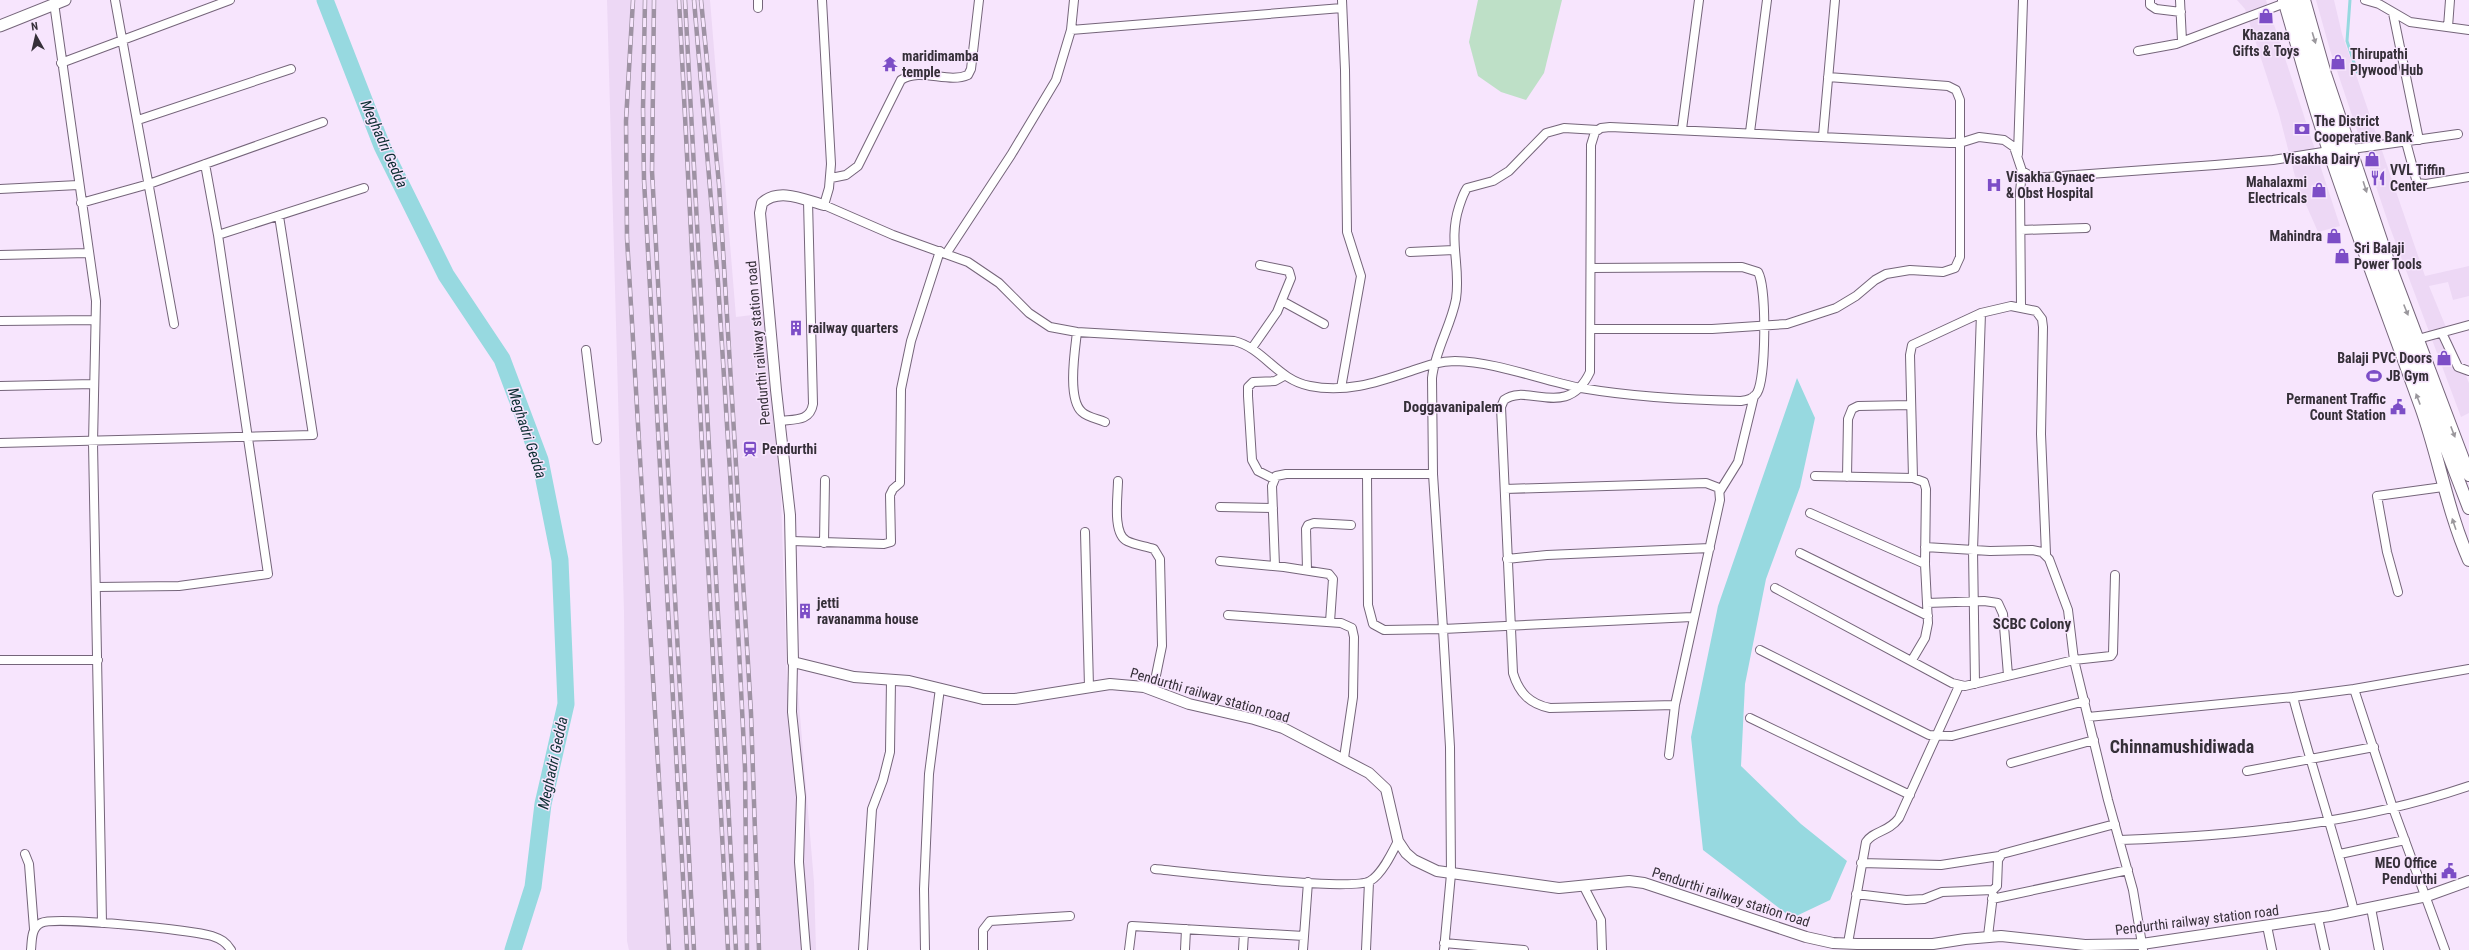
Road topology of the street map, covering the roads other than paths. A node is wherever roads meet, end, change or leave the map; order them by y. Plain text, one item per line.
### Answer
1 (115, 0) edge
2 (230, 0) edge
3 (822, 0) edge
4 (979, 0) edge
5 (1074, 0) edge
6 (1699, 0) edge
7 (1767, 0) edge
8 (1835, 0) edge
9 (2023, 0) edge
10 (2150, 0) edge
11 (2180, 0) edge
12 (2304, 0) edge
13 (2366, 0) edge
14 (2450, 0) edge
15 (2287, 1) edge
16 (60, 2) edge
17 (2379, 2) edge
18 (1342, 4) edge
19 (2181, 12) junction
20 (2393, 13) junction
21 (0, 26) edge
22 (2448, 27) junction
23 (1071, 30) junction
24 (2469, 30) edge
25 (124, 38) junction
26 (2182, 41) junction
27 (2138, 51) dead end
28 (61, 63) junction
29 (291, 69) dead end
30 (1828, 76) junction
31 (138, 120) junction
32 (323, 122) dead end
33 (1682, 129) junction
34 (1598, 130) junction
35 (1750, 132) junction
36 (2458, 134) dead end
37 (1823, 136) junction
38 (2419, 140) junction
39 (2406, 142) junction
40 (1958, 143) junction
41 (2352, 149) junction
42 (2329, 151) junction
43 (2018, 155) junction
44 (205, 164) junction
45 (2022, 171) junction
46 (2469, 177) edge
47 (831, 178) junction
48 (149, 184) junction
49 (78, 186) junction
50 (364, 188) dead end
51 (0, 189) edge
52 (808, 201) junction
53 (81, 203) junction
54 (824, 205) junction
55 (279, 216) junction
56 (2086, 228) dead end
57 (2021, 230) junction
58 (218, 235) junction
59 (1454, 250) junction
60 (943, 252) junction
61 (1410, 252) dead end
62 (88, 253) junction
63 (0, 256) edge
64 (1260, 265) dead end
65 (1591, 268) junction
66 (1282, 301) junction
67 (2021, 306) junction
68 (1981, 312) junction
69 (95, 320) junction
70 (0, 321) edge
71 (174, 324) dead end
72 (1324, 324) dead end
73 (2469, 325) edge
74 (1764, 326) junction
75 (1592, 329) junction
76 (1077, 332) junction
77 (2442, 333) junction
78 (2418, 339) junction
79 (1252, 348) junction
80 (586, 350) dead end
81 (1434, 364) junction
82 (2469, 371) edge
83 (1284, 376) junction
84 (94, 384) junction
85 (0, 386) edge
86 (1580, 387) junction
87 (1341, 388) junction
88 (1754, 396) junction
89 (1911, 405) junction
90 (779, 421) junction
91 (1105, 422) dead end
92 (248, 438) junction
93 (597, 440) dead end
94 (0, 443) edge
95 (93, 443) junction
96 (1433, 474) junction
97 (1367, 475) junction
98 (2469, 475) edge
99 (1815, 476) dead end
100 (1847, 477) junction
101 (1913, 478) junction
102 (1274, 479) junction
103 (825, 480) dead end
104 (1118, 481) dead end
105 (2443, 487) junction
106 (1505, 489) junction
107 (1720, 491) junction
108 (1220, 507) dead end
109 (1273, 508) junction
110 (2469, 508) edge
111 (1810, 513) dead end
112 (1351, 525) dead end
113 (1085, 532) dead end
114 (792, 541) junction
115 (824, 543) junction
116 (1925, 547) junction
117 (1710, 548) junction
118 (1973, 550) junction
119 (1800, 553) dead end
120 (2046, 554) junction
121 (1507, 559) junction
122 (2469, 560) edge
123 (1220, 561) dead end
124 (1925, 564) junction
125 (1275, 566) junction
126 (1307, 570) junction
127 (2115, 575) dead end
128 (97, 587) junction
129 (1775, 588) dead end
130 (2398, 592) dead end
131 (1973, 601) junction
132 (1927, 603) junction
133 (1228, 615) dead end
134 (1928, 616) junction
135 (1692, 617) junction
136 (1330, 622) junction
137 (1510, 626) junction
138 (1443, 629) junction
139 (1760, 650) dead end
140 (0, 660) edge
141 (98, 660) junction
142 (1912, 660) junction
143 (2074, 660) junction
144 (793, 662) junction
145 (2469, 669) edge
146 (2008, 675) junction
147 (891, 680) junction
148 (1975, 684) junction
149 (1959, 686) junction
150 (1089, 687) junction
151 (940, 688) junction
152 (2354, 689) junction
153 (1153, 690) junction
154 (2293, 697) junction
155 (2085, 701) junction
156 (1675, 705) junction
157 (2088, 717) junction
158 (1750, 718) dead end
159 (1937, 736) junction
160 (2094, 740) junction
161 (2374, 747) junction
162 (1669, 755) dead end
163 (1344, 758) junction
164 (2309, 758) junction
165 (2011, 763) dead end
166 (2247, 771) dead end
167 (2469, 786) edge
168 (1910, 794) junction
169 (2393, 808) junction
170 (2329, 820) junction
171 (2115, 824) junction
172 (2120, 840) junction
173 (2404, 840) junction
174 (1398, 841) junction
175 (25, 854) dead end
176 (2340, 854) junction
177 (2000, 856) junction
178 (1861, 863) junction
179 (1155, 869) dead end
180 (2128, 870) junction
181 (1451, 874) junction
182 (2469, 881) edge
183 (1308, 882) junction
184 (1369, 882) junction
185 (1584, 887) junction
186 (1993, 890) junction
187 (1856, 894) junction
188 (2427, 896) junction
189 (1992, 899) junction
190 (2371, 908) junction
191 (2354, 911) junction
192 (1070, 916) dead end
193 (2318, 918) junction
194 (102, 923) junction
195 (2267, 926) junction
196 (34, 929) junction
197 (1186, 929) junction
198 (1244, 933) junction
199 (1304, 936) junction
200 (1988, 936) junction
201 (1848, 943) junction
202 (1444, 947) edge
203 (1832, 947) edge
204 (2143, 947) edge
205 (31, 950) edge
206 (231, 950) edge
207 (806, 950) edge
208 (864, 950) edge
209 (925, 950) edge
210 (983, 950) edge
211 (1129, 950) edge
212 (1184, 950) edge
213 (1243, 950) edge
214 (1303, 950) edge
215 (1366, 950) edge
216 (1518, 950) edge
217 (1524, 950) edge
218 (1602, 950) edge
219 (2272, 950) edge
220 (2325, 950) edge
221 (2379, 950) edge
222 (2445, 950) edge

1 - 25 street
2 - 25 street
3 - 47 street
4 - 47 street
5 - 23 street
6 - 33 street
7 - 35 street
8 - 30 street
9 - 43 street
10 - 19 street
11 - 19 street
12 -> 41 main road
13 - 17 street
14 - 22 street
15 - 26 street
15 - 42 main road
15 - 110 main road
16 - 21 main road
16 - 28 street
17 - 20 street
18 - 23 street
18 - 87 street
19 - 26 street
20 - 22 street
20 - 38 street
22 - 24 street
23 - 60 street
25 - 28 street
25 - 31 street
26 - 27 street
28 - 49 street
29 - 31 street
30 - 37 street
30 - 40 street
31 - 48 street
32 - 44 street
33 - 34 street
33 - 35 street
34 - 59 street
34 - 65 street
35 - 37 street
36 - 38 street
37 - 40 street
38 - 39 street
39 - 41 street
39 - 46 street
40 - 43 street
40 - 74 street
41 -> 78 main road
42 - 45 street
105 -> 42 main road
43 - 45 street
44 - 48 street
44 - 58 street
45 - 57 street
47 - 54 street
48 - 53 street
48 - 71 street
49 - 51 street
49 - 53 street
50 - 55 street
52 - 54 street, Pendurthi railway station road
52 - 90 street
52 - 90 street, Pendurthi railway station road
53 - 62 street
54 - 60 street
55 - 58 street
55 - 92 street
56 - 57 street
57 - 67 street
58 - 92 street
59 - 61 street
59 - 81 street
60 - 76 street
60 - 115 street
62 - 63 street
62 - 69 street
64 - 66 street
65 - 74 street
65 - 75 street
66 - 72 street
66 - 79 street
67 - 68 street
67 - 120 street
68 - 89 street
68 - 118 street
69 - 70 street
69 - 84 street
73 - 77 street
74 - 75 street
74 - 88 street
75 - 86 street
76 - 79 street
76 - 91 street
77 - 78 street
77 - 82 street
78 -> 98 main road
79 - 83 street
80 - 93 street
81 - 86 street
81 - 87 street
81 - 96 street
83 - 87 street
83 - 102 street
84 - 85 street
84 - 95 street
86 - 88 street
86 - 106 street
88 - 107 street
89 - 100 street
89 - 101 street
90 - 114 street, Pendurthi railway station road
92 - 95 street
92 - 128 street
94 - 95 street
95 - 128 street
96 - 97 street
96 - 138 street
97 - 102 street
97 - 138 street
99 - 100 street
100 - 101 street
101 - 116 street
102 - 109 street
103 - 115 street
104 - 153 street
122 -> 105 main road
105 - 130 street
106 - 107 street
106 - 121 street
107 - 117 street
108 - 109 street
109 - 125 street
111 - 124 street
112 - 126 street
113 - 150 street
114 - 115 street
114 - 144 street, Pendurthi railway station road
116 - 118 street
116 - 124 street
117 - 121 street
117 - 135 street
118 - 120 street
118 - 131 street
119 - 134 street
120 - 143 street
121 - 137 street
123 - 125 street
124 - 132 street
125 - 126 street
126 - 136 street
127 - 143 street
128 - 141 street
129 - 142 street
131 - 132 street
131 - 146 street
131 - 148 street
132 - 134 street
133 - 136 street
134 - 142 street
135 - 137 street
135 - 156 street
136 - 163 street
137 - 138 street
137 - 156 street
138 - 181 street
139 - 159 street
140 - 141 street
141 - 194 street
142 - 149 street
143 - 146 street
143 - 155 street
144 - 147 street, Pendurthi railway station road
144 - 207 street
145 - 152 street
146 - 148 street
147 - 151 street, Pendurthi railway station road
147 - 208 street
148 - 149 street
149 - 159 street
150 - 151 street, Pendurthi railway station road
150 - 153 street, Pendurthi railway station road
151 - 209 street
152 - 154 street
152 - 161 street
153 - 163 street, Pendurthi railway station road
154 - 157 street
154 - 164 street
155 - 157 street
155 - 159 street
156 - 162 street
157 - 160 street
158 - 168 street
159 - 168 street
160 - 165 street
160 - 171 street
161 - 164 street
161 - 169 street
163 - 174 street, Pendurthi railway station road
164 - 166 street
164 - 170 street
167 - 169 street
168 - 178 street
169 - 170 street
169 - 173 street
170 - 172 street
170 - 176 street
171 - 172 street
171 - 177 street
172 - 180 street
173 - 176 street
173 - 188 street
174 - 181 street, Pendurthi railway station road
174 - 184 street
175 - 196 street
176 - 191 street
177 - 178 street
177 - 186 street
178 - 187 street
179 - 183 street
180 - 189 street
180 - 204 street
181 - 185 street, Pendurthi railway station road
181 - 202 street
182 - 188 street, Pendurthi railway station road
183 - 184 street
183 - 199 street
184 - 215 street
185 - 203 street, Pendurthi railway station road
185 - 218 street
186 - 187 street
186 - 189 street
187 - 201 street
188 - 190 street, Pendurthi railway station road
188 - 222 street
189 - 200 street
190 - 191 street, Pendurthi railway station road
190 - 221 street
191 - 193 street, Pendurthi railway station road
192 - 210 street
193 - 195 street, Pendurthi railway station road
193 - 220 street
194 - 196 street
194 - 206 street
195 - 204 street, Pendurthi railway station road
195 - 219 street
196 - 205 street
197 - 198 street
197 - 211 street
197 - 212 street
198 - 199 street
198 - 213 street
199 - 214 street
200 - 201 street, Pendurthi railway station road
200 - 204 street, Pendurthi railway station road
201 - 203 street, Pendurthi railway station road
202 - 216 street
216 - 217 street

